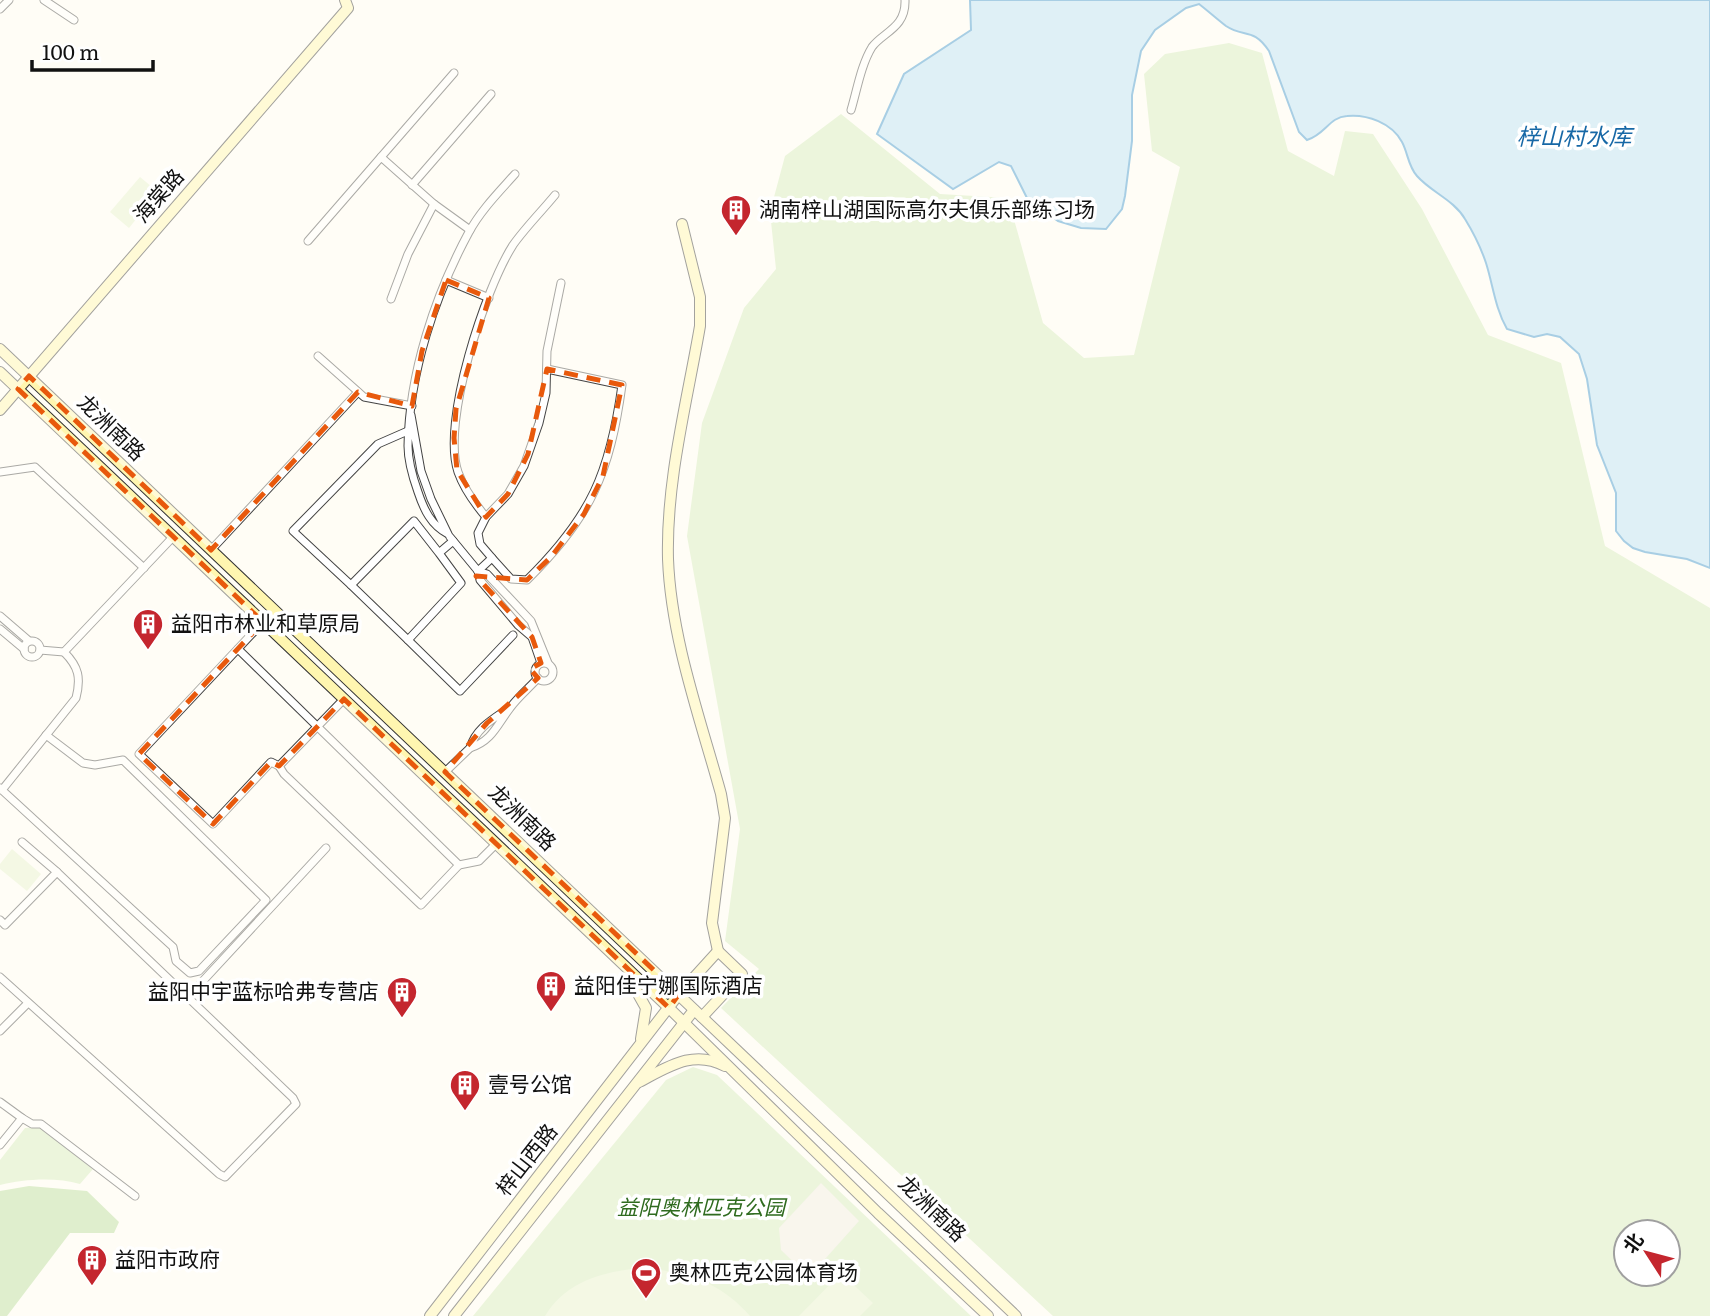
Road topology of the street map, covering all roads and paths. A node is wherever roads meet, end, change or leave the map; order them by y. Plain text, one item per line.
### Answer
1 (9, 0) edge
2 (44, 0) edge
3 (905, 0) edge
4 (349, 3) edge
5 (0, 9) edge
6 (74, 20) dead end
7 (454, 73) dead end
8 (491, 94) dead end
9 (851, 110) dead end
10 (381, 157) junction
11 (515, 174) dead end
12 (412, 185) junction
13 (555, 195) dead end
14 (434, 204) junction
15 (682, 224) dead end
16 (470, 230) junction
17 (308, 241) dead end
18 (446, 280) junction
19 (561, 283) dead end
20 (489, 298) junction
21 (391, 299) dead end
22 (0, 349) edge
23 (318, 356) dead end
24 (547, 369) junction
25 (0, 372) edge
26 (29, 376) junction
27 (18, 389) junction
28 (358, 392) junction
29 (0, 410) edge
30 (412, 411) junction
31 (410, 430) junction
32 (0, 472) edge
33 (486, 517) junction
34 (173, 537) junction
35 (451, 537) junction
36 (211, 550) junction
37 (439, 553) junction
38 (492, 558) junction
39 (144, 568) junction
40 (478, 571) junction
41 (351, 585) junction
42 (0, 616) edge
43 (263, 622) junction
44 (0, 629) edge
45 (513, 635) dead end
46 (408, 640) junction
47 (29, 641) junction
48 (24, 649) junction
49 (238, 649) junction
50 (40, 650) junction
51 (64, 652) junction
52 (545, 663) junction
53 (538, 678) junction
54 (344, 699) junction
55 (317, 727) junction
56 (46, 735) junction
57 (279, 766) junction
58 (445, 772) junction
59 (1, 789) edge
60 (22, 842) dead end
61 (496, 844) junction
62 (326, 848) dead end
63 (459, 865) junction
64 (57, 872) junction
65 (2, 925) edge
66 (718, 951) junction
67 (614, 957) junction
68 (0, 977) edge
69 (679, 995) junction
70 (188, 997) junction
71 (28, 1003) junction
72 (669, 1008) junction
73 (698, 1014) junction
74 (683, 1022) junction
75 (0, 1031) edge
76 (639, 1046) junction
77 (730, 1069) junction
78 (634, 1085) junction
79 (0, 1102) edge
80 (22, 1118) junction
81 (0, 1145) edge
82 (135, 1196) dead end
83 (430, 1316) edge
84 (454, 1316) edge
85 (988, 1316) edge
86 (1016, 1316) edge

1 - 5 street
2 - 6 street
3 - 9 street
4 - 26 main road, 海棠路
7 - 10 street
8 - 12 street
10 - 12 street
10 - 17 street
11 - 16 street
12 - 14 street
13 - 20 street
14 - 16 street
14 - 21 street
15 - 66 main road
16 - 18 street
18 - 20 street
18 - 30 street
19 - 24 street
20 - 33 street
22 - 26 main road, 龙洲南路
23 - 28 street
24 - 33 street
24 - 38 street
25 - 27 main road, 龙洲南路
26 - 27 main road, 海棠路
26 - 36 main road, 龙洲南路
27 - 29 main road, 海棠路
27 - 34 main road, 龙洲南路
28 - 30 street
28 - 36 street
30 - 31 street
30 - 35 street
31 - 35 street
31 - 41 street
32 - 39 street
33 - 38 street
34 - 39 street
34 - 43 main road, 龙洲南路
35 - 37 street
35 - 40 street
36 - 58 main road, 龙洲南路
37 - 41 street
37 - 46 street
38 - 40 street
39 - 51 street
40 - 52 street
41 - 46 street
42 - 47 street
43 - 49 street
43 - 54 main road, 龙洲南路
44 - 48 street
45 - 46 street
47 - 48 street
47 - 50 street
48 - 50 street
49 - 55 street
49 - 57 street
50 - 51 street
51 - 56 street
52 - 53 street
52 - 53 street
53 - 58 street
54 - 55 street
54 - 61 main road, 龙洲南路
55 - 57 street
55 - 63 street
56 - 59 street
56 - 59 street
57 - 63 street
58 - 69 main road, 龙洲南路
60 - 64 street
61 - 63 street
61 - 67 main road, 龙洲南路
62 - 70 street
64 - 65 street
64 - 70 street
66 - 69 main road, 梓山西路
66 - 73 main road, 梓山西路
67 - 72 main road, 龙洲南路
67 - 76 main road
68 - 71 street
69 - 72 main road, 梓山西路
69 - 73 main road, 龙洲南路
70 - 71 street
71 - 75 street
72 - 74 main road, 龙洲南路
72 - 76 main road, 梓山西路
73 - 74 main road, 梓山西路
73 - 86 main road, 龙洲南路
74 - 77 main road, 龙洲南路
74 - 78 main road, 梓山西路
76 - 83 main road, 梓山西路
77 - 78 main road
77 - 85 main road, 龙洲南路
78 - 84 main road, 梓山西路
79 - 80 street
80 - 81 street
80 - 82 street

